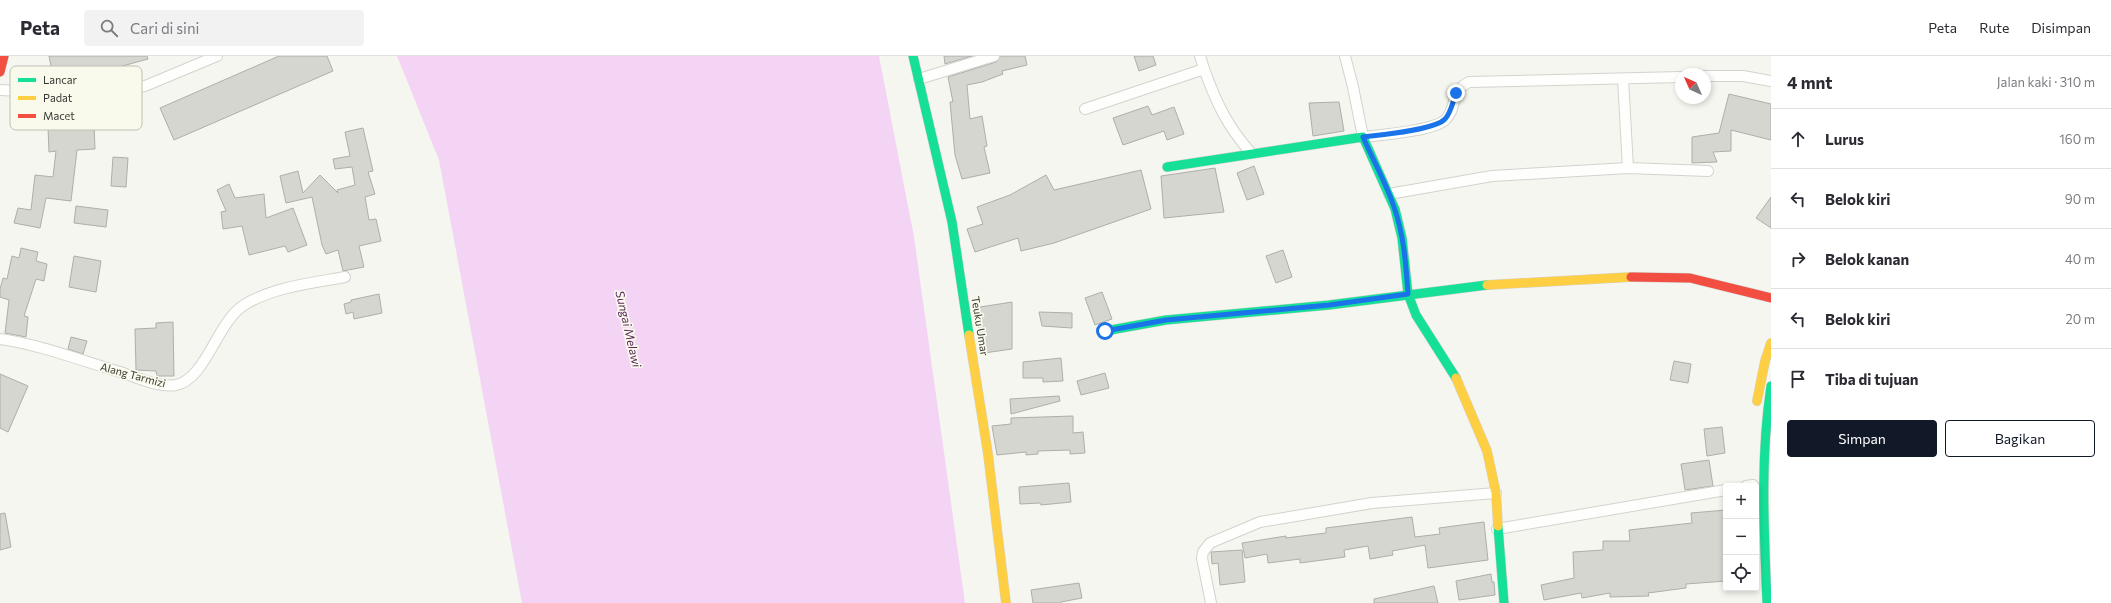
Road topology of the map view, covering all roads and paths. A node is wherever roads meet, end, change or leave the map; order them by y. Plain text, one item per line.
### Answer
1 (4, 56) edge
2 (217, 56) edge
3 (913, 56) edge
4 (994, 56) edge
5 (1200, 56) edge
6 (1345, 56) edge
7 (1204, 69) junction
8 (0, 72) edge
9 (1711, 76) edge
10 (1675, 77) edge
11 (919, 79) junction
12 (1623, 79) junction
13 (1771, 81) edge
14 (142, 86) edge
15 (0, 90) edge
16 (10, 90) edge
17 (1086, 109) dead end
18 (1363, 137) junction
19 (1251, 153) junction
20 (1167, 167) dead end
21 (1628, 168) junction
22 (1708, 171) dead end
23 (1389, 194) junction
24 (346, 277) dead end
25 (1408, 294) junction
26 (1771, 298) edge
27 (1105, 331) dead end
28 (0, 339) edge
29 (1771, 343) edge
30 (1771, 386) edge
31 (1756, 413) dead end
32 (1723, 491) edge
33 (1496, 493) junction
34 (1497, 529) junction
35 (1006, 603) edge
36 (1211, 603) edge
37 (1504, 603) edge
38 (1767, 603) edge

1 - 8 main road
2 - 14 street
3 - 11 main road, Teuku Umar
4 - 11 street
5 - 7 street
6 - 18 street
7 - 17 street
7 - 19 street
9 - 13 street
10 - 12 street
11 - 35 main road, Teuku Umar
12 - 18 street
12 - 21 street
15 - 16 street
18 - 19 main road
18 - 23 main road
19 - 20 main road
21 - 22 street
21 - 23 street
23 - 25 main road
24 - 28 street, Alang Tarmizi
25 - 26 main road
25 - 27 main road
25 - 33 main road
29 - 31 main road
30 - 38 main road
32 - 34 street
33 - 34 main road
33 - 36 street
34 - 37 main road

